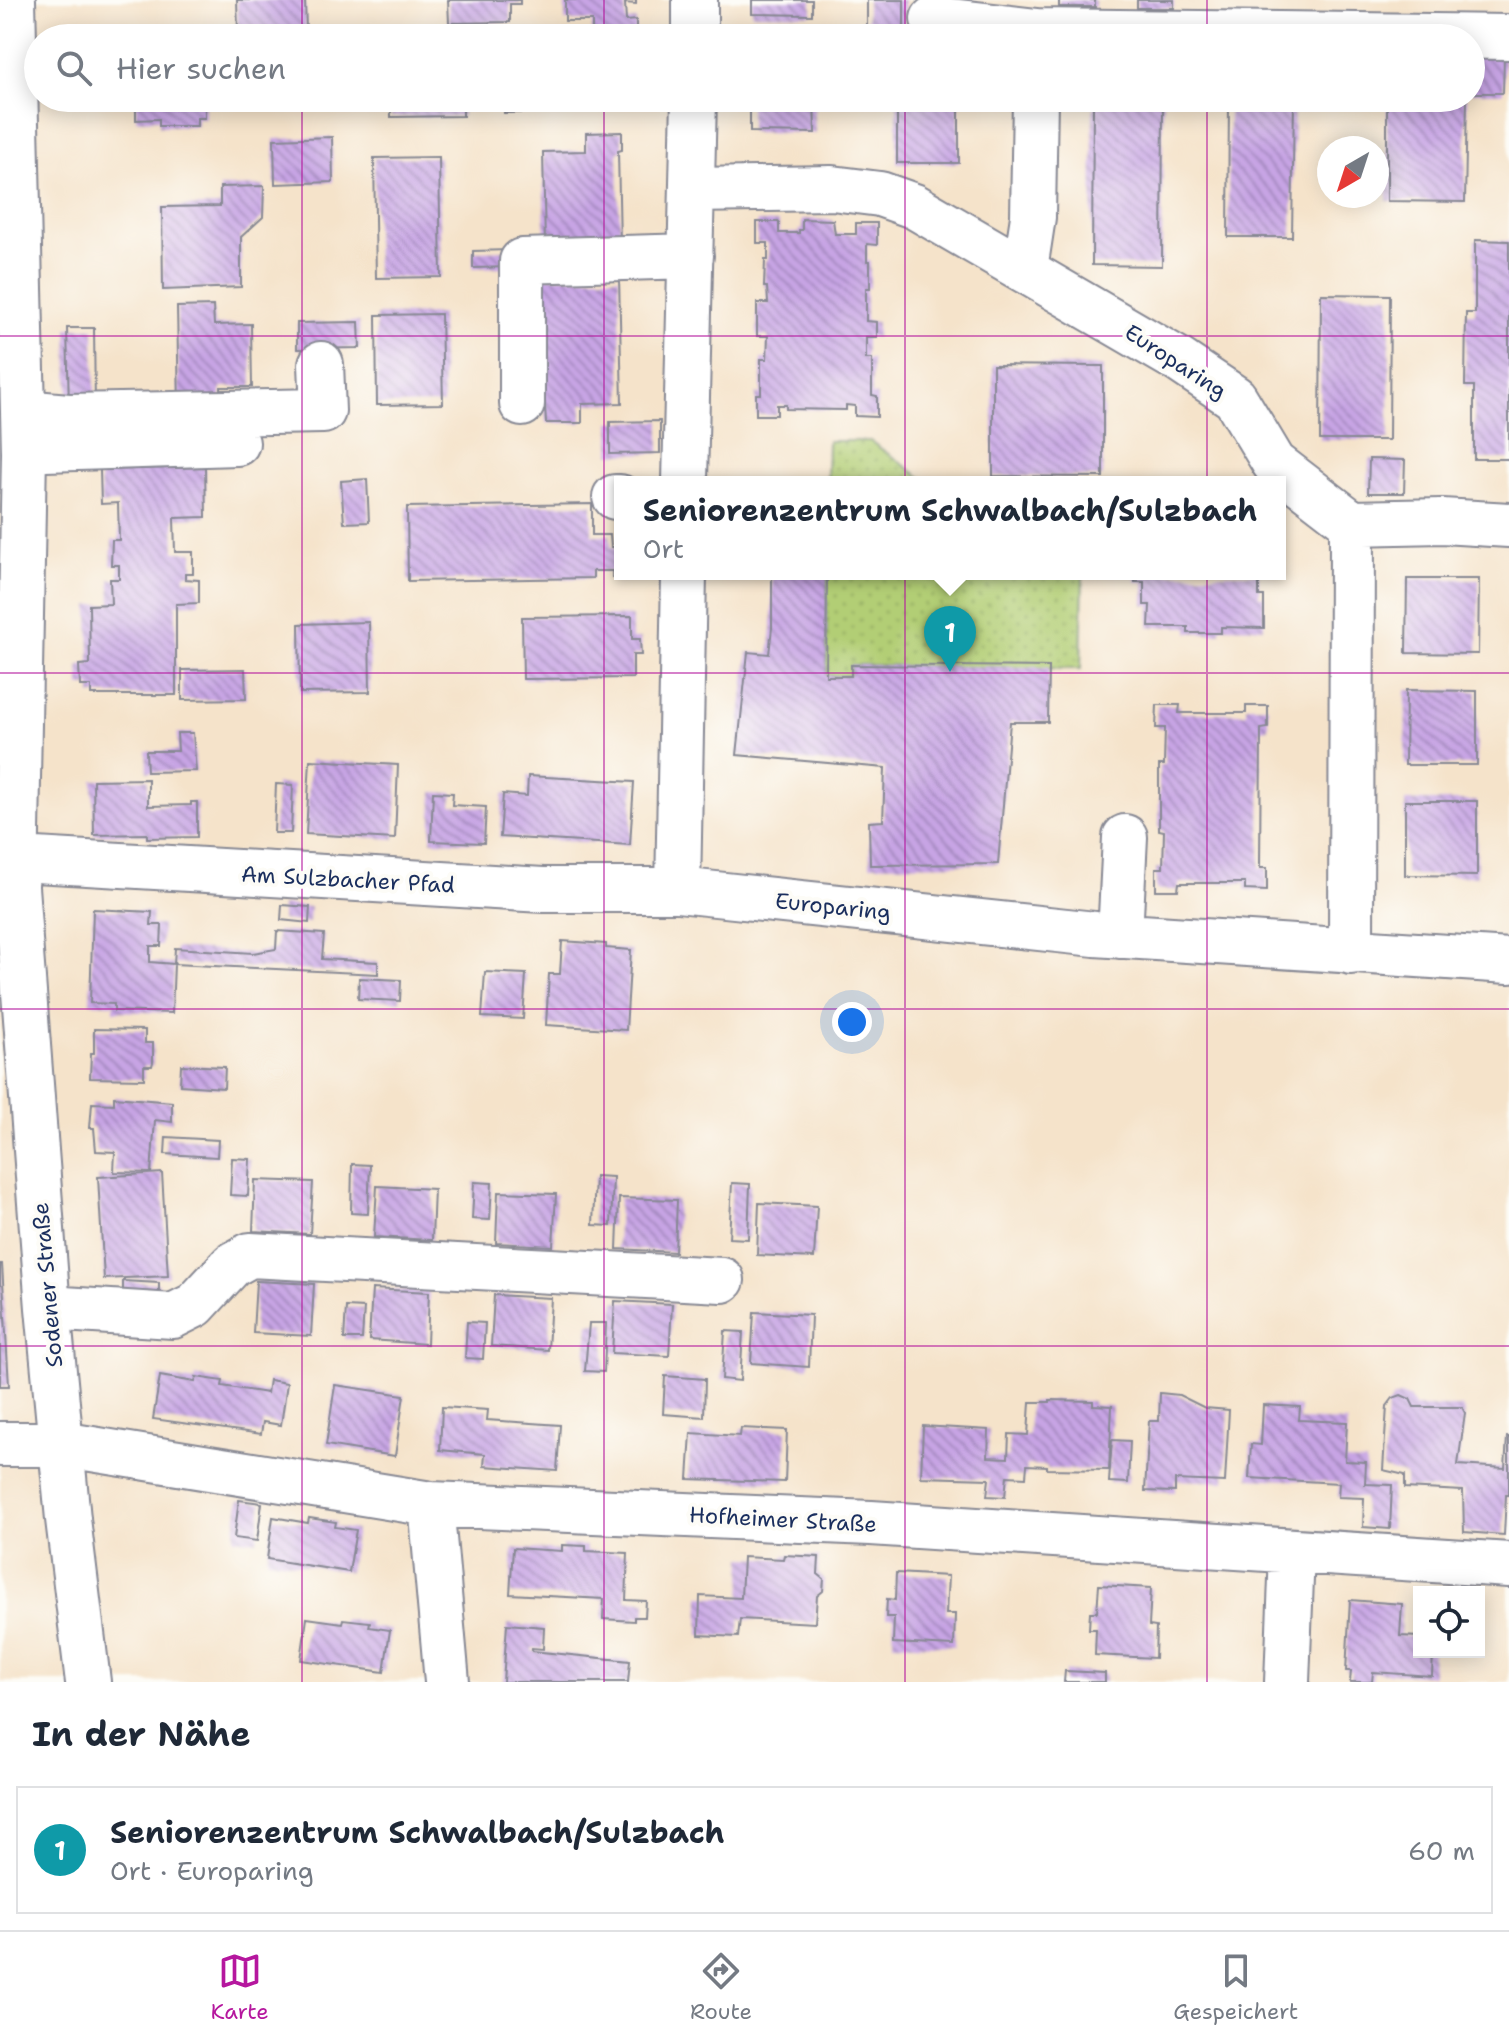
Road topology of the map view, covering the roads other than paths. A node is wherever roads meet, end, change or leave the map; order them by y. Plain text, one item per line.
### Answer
1 (13, 0) edge
2 (695, 0) edge
3 (933, 19) dead end
4 (695, 24) edge
5 (966, 24) edge
6 (1485, 37) edge
7 (1509, 37) edge
8 (694, 112) edge
9 (1035, 112) edge
10 (694, 190) junction
11 (691, 256) junction
12 (1025, 269) junction
13 (321, 364) dead end
14 (522, 404) dead end
15 (18, 438) edge
16 (327, 439) dead end
17 (685, 476) edge
18 (1352, 523) junction
19 (1509, 525) edge
20 (684, 580) edge
21 (1125, 837) dead end
22 (12, 878) edge
23 (678, 890) junction
24 (1120, 936) junction
25 (1351, 952) junction
26 (1509, 961) edge
27 (17, 1129) edge
28 (722, 1280) dead end
29 (48, 1308) junction
30 (0, 1444) edge
31 (61, 1444) junction
32 (431, 1504) junction
33 (1292, 1552) junction
34 (1509, 1565) edge
35 (88, 1682) edge
36 (447, 1682) edge
37 (1287, 1682) edge

1 - 15 street, Sodener Straße
2 - 4 street
3 - 5 street
6 - 7 street
8 - 10 street
9 - 12 street
10 - 11 street
10 - 12 street, Europaring
11 - 14 street
11 - 17 street
12 - 18 street, Europaring
13 - 15 street
15 - 16 street
15 - 22 street, Sodener Straße
18 - 19 street
18 - 25 street
20 - 23 street
21 - 24 street
22 - 23 street, Am Sulzbacher Pfad
22 - 27 street, Sodener Straße
23 - 24 street, Europaring
24 - 25 street, Europaring
25 - 26 street, Europaring
27 - 29 street, Sodener Straße
28 - 29 street
29 - 31 street, Sodener Straße
30 - 31 street, Hofheimer Straße
31 - 32 street, Hofheimer Straße
31 - 35 street, Sodener Straße
32 - 33 street, Hofheimer Straße
32 - 36 street
33 - 34 street, Hofheimer Straße
33 - 37 street

